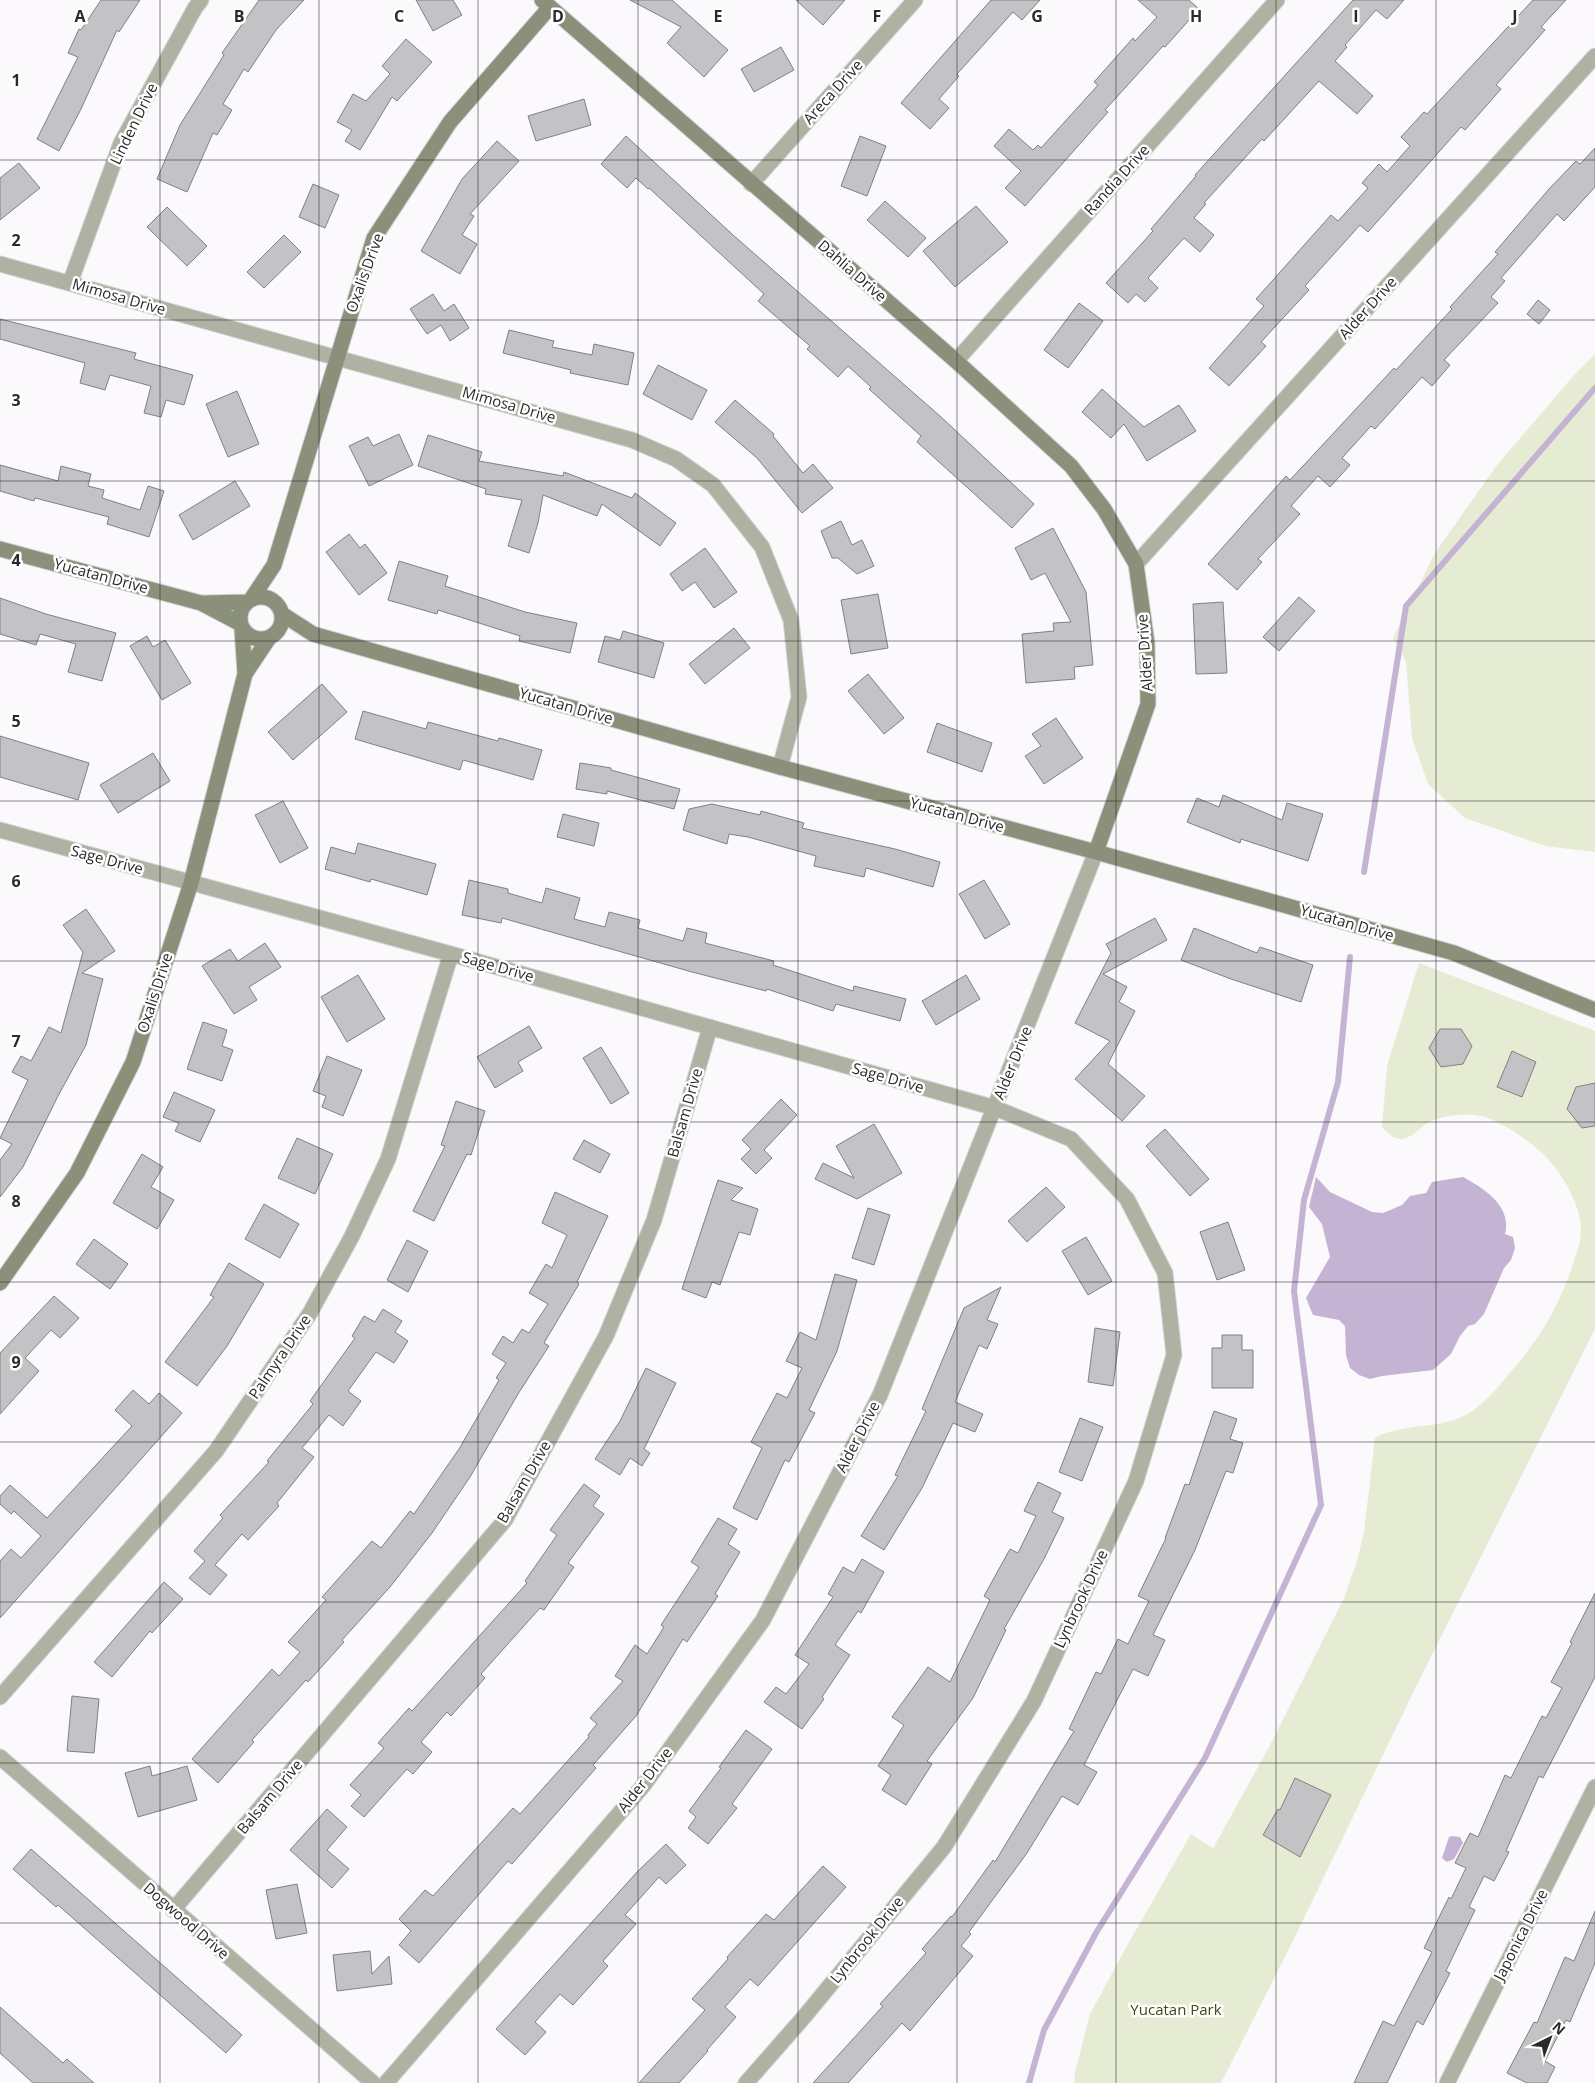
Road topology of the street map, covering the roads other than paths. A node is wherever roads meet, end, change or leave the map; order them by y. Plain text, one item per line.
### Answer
1 (201, 0) edge
2 (915, 0) edge
3 (1278, 0) edge
4 (549, 2) edge
5 (1595, 56) edge
6 (752, 184) junction
7 (0, 264) edge
8 (70, 283) junction
9 (336, 358) junction
10 (956, 360) junction
11 (0, 549) edge
12 (1136, 564) junction
13 (274, 565) junction
14 (249, 600) junction
15 (201, 603) junction
16 (278, 608) junction
17 (241, 627) junction
18 (313, 634) junction
19 (272, 636) junction
20 (245, 674) junction
21 (780, 767) junction
22 (0, 830) edge
23 (1096, 852) junction
24 (191, 883) junction
25 (451, 954) junction
26 (1595, 1010) edge
27 (710, 1027) junction
28 (995, 1108) junction
29 (0, 1283) edge
30 (0, 1697) edge
31 (0, 1757) edge
32 (1595, 1787) edge
33 (173, 1910) junction
34 (373, 2083) edge
35 (386, 2083) edge
36 (746, 2083) edge
37 (1447, 2083) edge

1 - 8 street, Linden Drive
2 - 6 street, Areca Drive
3 - 10 street, Randia Drive
4 - 6 street, Dahlia Drive
4 - 9 street, Oxalis Drive
5 - 12 street, Alder Drive
6 - 10 street, Dahlia Drive
7 - 8 street, Mimosa Drive
8 - 9 street, Mimosa Drive
9 - 13 street, Oxalis Drive
9 - 21 street, Mimosa Drive
10 - 12 street, Dahlia Drive
11 - 15 street, Yucatan Drive
12 - 23 street, Alder Drive
13 - 14 street, Oxalis Drive
13 - 16 street, Oxalis Drive
14 - 15 street, Yucatan Drive
14 - 16 street
14 - 17 street
15 - 17 street, Yucatan Drive
16 - 18 street, Yucatan Drive
16 - 19 street
17 - 19 street
17 - 20 street, Oxalis Drive
18 - 19 street, Yucatan Drive
18 - 21 street, Yucatan Drive
19 - 20 street, Oxalis Drive
20 - 24 street, Oxalis Drive
21 - 23 street, Yucatan Drive
22 - 24 street, Sage Drive
23 - 26 street, Yucatan Drive
23 - 28 street, Alder Drive
24 - 25 street, Sage Drive
24 - 29 street, Oxalis Drive
25 - 27 street, Sage Drive
25 - 30 street, Palmyra Drive
27 - 28 street, Sage Drive
27 - 33 street, Balsam Drive
28 - 35 street, Alder Drive
28 - 36 street, Lynbrook Drive
31 - 33 street, Dogwood Drive
32 - 37 street, Japonica Drive
33 - 34 street, Dogwood Drive

